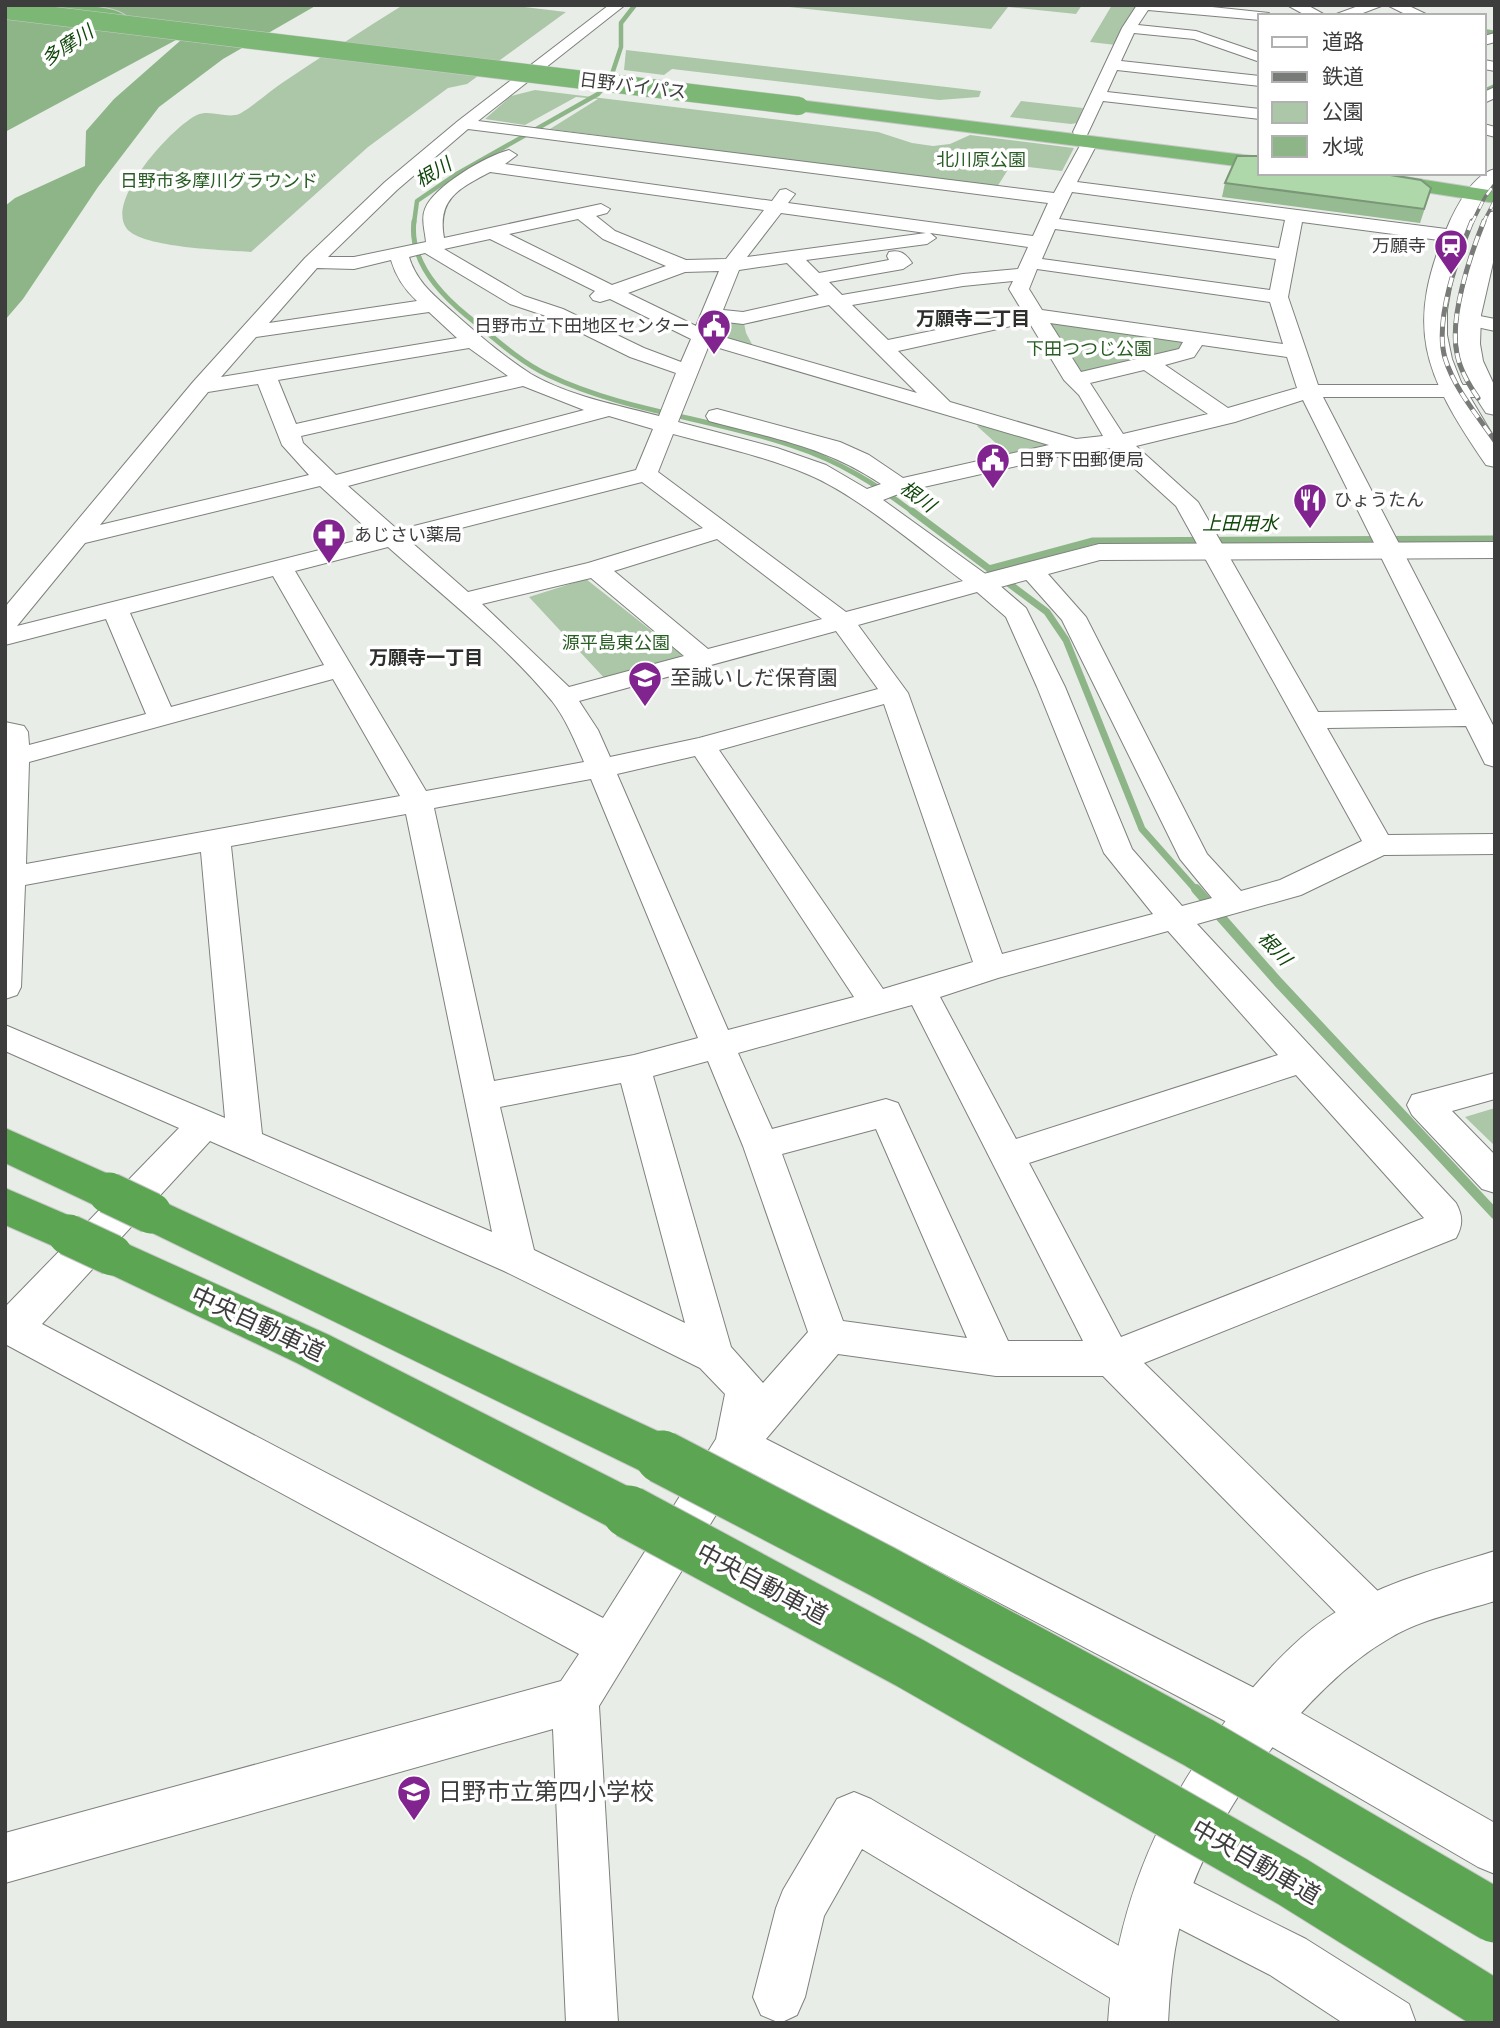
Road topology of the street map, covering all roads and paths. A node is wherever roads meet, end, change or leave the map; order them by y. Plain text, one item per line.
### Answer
1 (20, 5) edge
2 (49, 5) edge
3 (618, 5) edge
4 (1144, 5) edge
5 (1294, 5) edge
6 (1377, 5) edge
7 (1394, 5) edge
8 (5, 12) edge
9 (1315, 14) edge
10 (1345, 14) edge
11 (1418, 14) edge
12 (1258, 15) edge
13 (136, 23) junction
14 (1129, 28) junction
15 (1258, 57) edge
16 (1114, 65) junction
17 (1258, 81) edge
18 (1099, 96) junction
19 (1258, 114) edge
20 (464, 124) junction
21 (544, 133) junction
22 (1085, 137) junction
23 (1258, 153) edge
24 (1258, 163) edge
25 (489, 167) junction
26 (808, 167) junction
27 (1361, 175) edge
28 (1428, 175) edge
29 (634, 187) junction
30 (1489, 187) edge
31 (1064, 192) junction
32 (776, 207) junction
33 (581, 213) junction
34 (1295, 214) junction
35 (1495, 217) edge
36 (940, 228) junction
37 (492, 233) junction
38 (1454, 236) junction
39 (1492, 243) edge
40 (884, 244) junction
41 (419, 250) junction
42 (1037, 250) junction
43 (1286, 255) junction
44 (791, 256) junction
45 (312, 262) junction
46 (731, 265) junction
47 (683, 266) junction
48 (816, 279) junction
49 (613, 292) junction
50 (1278, 297) junction
51 (835, 300) junction
52 (433, 305) junction
53 (547, 310) junction
54 (710, 314) junction
55 (1035, 315) junction
56 (1470, 320) junction
57 (1495, 325) edge
58 (249, 332) junction
59 (702, 337) junction
60 (1196, 337) junction
61 (473, 341) junction
62 (881, 348) junction
63 (1296, 352) junction
64 (1147, 362) junction
65 (688, 370) junction
66 (824, 373) junction
67 (266, 376) junction
68 (525, 379) junction
69 (1075, 380) junction
70 (201, 387) junction
71 (806, 387) dead end
72 (1309, 391) junction
73 (1451, 391) junction
74 (893, 393) junction
75 (1489, 399) edge
76 (943, 407) junction
77 (608, 410) junction
78 (871, 412) dead end
79 (670, 415) junction
80 (1227, 417) junction
81 (290, 432) junction
82 (1116, 440) junction
83 (1075, 446) junction
84 (1495, 458) edge
85 (1004, 463) junction
86 (646, 474) junction
87 (329, 481) junction
88 (900, 486) junction
89 (864, 498) junction
90 (718, 531) junction
91 (74, 538) junction
92 (393, 538) junction
93 (1389, 544) junction
94 (1209, 545) junction
95 (1495, 550) edge
96 (280, 566) junction
97 (596, 569) junction
98 (1031, 570) junction
99 (982, 583) junction
100 (464, 601) junction
101 (115, 609) junction
102 (843, 622) junction
103 (5, 624) edge
104 (5, 637) edge
105 (702, 658) junction
106 (340, 669) junction
107 (894, 693) junction
108 (563, 697) junction
109 (162, 718) junction
110 (1474, 718) junction
111 (1311, 720) junction
112 (10, 744) edge
113 (702, 746) junction
114 (1495, 758) edge
115 (602, 768) junction
116 (418, 802) junction
117 (215, 839) junction
118 (1495, 844) edge
119 (1379, 845) junction
120 (11, 877) junction
121 (1230, 906) junction
122 (1182, 917) junction
123 (991, 968) junction
124 (5, 987) edge
125 (921, 991) junction
126 (875, 1003) junction
127 (5, 1037) edge
128 (718, 1046) junction
129 (1305, 1059) junction
130 (634, 1068) junction
131 (1495, 1086) edge
132 (480, 1097) junction
133 (205, 1123) junction
134 (245, 1140) junction
135 (5, 1144) edge
136 (761, 1146) junction
137 (1008, 1156) junction
138 (1495, 1179) edge
139 (5, 1205) edge
140 (517, 1260) junction
141 (9, 1326) edge
142 (830, 1336) junction
143 (714, 1356) junction
144 (1112, 1358) junction
145 (996, 1359) junction
146 (736, 1444) junction
147 (1495, 1576) edge
148 (1373, 1618) junction
149 (611, 1647) junction
150 (575, 1700) junction
151 (1264, 1717) junction
152 (1495, 1850) edge
153 (5, 1858) edge
154 (1161, 1892) junction
155 (1495, 1916) edge
156 (779, 1997) dead end
157 (1139, 2005) edge
158 (1495, 2008) edge
159 (592, 2023) edge
160 (1390, 2023) edge

1 - 13 highway, 日野バイパス
2 - 13 highway
3 - 20 street
4 - 12 street
4 - 14 street
5 - 9 street
6 - 10 street
7 - 11 street
8 - 13 highway, 日野バイパス, bridge
13 - 22 highway, 日野バイパス, bridge
14 - 15 street
14 - 16 street
16 - 17 street
16 - 18 street
18 - 19 street
18 - 22 street
20 - 21 street
20 - 45 street
21 - 25 street
21 - 26 street
22 - 23 highway, 日野バイパス
22 - 24 highway, 日野バイパス
22 - 31 street
25 - 29 street
25 - 41 street
26 - 31 street
26 - 32 street
27 - 30 highway
28 - 30 highway
29 - 32 street
29 - 33 street
30 - 38 main road
31 - 34 street
31 - 42 street
32 - 36 street
32 - 46 street
33 - 37 street
33 - 47 street
34 - 38 street
34 - 43 street
35 - 39 main road
36 - 40 street
36 - 42 street
37 - 41 street
37 - 49 street
38 - 73 main road
39 - 56 main road
40 - 44 street
40 - 48 street
41 - 45 street
41 - 52 street
41 - 53 street
42 - 43 street
42 - 50 street
42 - 51 street
42 - 55 street
43 - 50 street
44 - 46 street
44 - 48 street
45 - 58 street
46 - 47 street
46 - 54 street
47 - 49 street
48 - 51 street
49 - 53 street
49 - 59 street
50 - 63 street
51 - 54 street
51 - 62 street
52 - 58 street
52 - 61 street
53 - 65 street
54 - 59 street
55 - 60 street
55 - 62 street
55 - 69 street
56 - 57 street
56 - 75 main road
58 - 70 street
59 - 65 street
59 - 66 street
60 - 63 street
60 - 64 street
61 - 67 street
61 - 68 street
62 - 76 street
63 - 72 street
64 - 69 street
64 - 80 street
65 - 79 street
66 - 71 street
66 - 74 street
67 - 70 street
67 - 81 street
68 - 77 street
68 - 81 street
69 - 82 street
70 - 91 street
72 - 73 street
72 - 80 street
72 - 93 street
73 - 75 street
73 - 84 main road
74 - 76 street
74 - 78 street
76 - 83 street
76 - 85 street
77 - 79 street
77 - 87 street
79 - 86 street
79 - 88 street
79 - 89 street
80 - 82 street
81 - 87 street
82 - 83 street
82 - 94 street
83 - 85 street
85 - 88 street
86 - 90 street
86 - 92 street
87 - 91 street
87 - 92 street
88 - 89 street
89 - 99 street
90 - 97 street
90 - 102 street
91 - 103 street
92 - 96 street
92 - 100 street
93 - 94 main road
93 - 95 main road
93 - 110 street
94 - 98 main road
94 - 111 street
96 - 101 street
96 - 106 street
97 - 100 street
97 - 105 street
98 - 99 main road
98 - 121 street
99 - 102 street
99 - 122 street
100 - 108 street
101 - 104 street
101 - 109 street
102 - 105 street
102 - 107 street
105 - 108 street
106 - 109 street
106 - 116 street
107 - 113 street
107 - 123 street
108 - 115 street
109 - 112 street
110 - 111 street
110 - 114 street
111 - 119 street
112 - 120 street
113 - 115 street
113 - 126 street
115 - 116 street
115 - 128 street
116 - 117 street
116 - 132 street
117 - 120 street
117 - 134 street
118 - 119 street
119 - 121 street
120 - 124 street
121 - 122 street
122 - 123 street
122 - 129 street
123 - 125 street
125 - 126 street
125 - 137 street
126 - 128 street
127 - 133 street
128 - 130 street
128 - 136 street
129 - 137 street
129 - 144 street
130 - 132 street
130 - 143 street
131 - 138 street
132 - 140 street
133 - 134 street
133 - 141 street
134 - 140 street
135 - 155 highway, bridge
136 - 142 street
136 - 145 street
137 - 144 street
139 - 158 highway, 中央自動車道, bridge
140 - 143 street
141 - 149 street
142 - 145 street
142 - 146 street
143 - 146 street
144 - 145 street
144 - 148 street
146 - 149 street
146 - 151 street
147 - 148 main road
148 - 151 main road
149 - 150 street
150 - 153 street
150 - 159 street
151 - 152 street
151 - 154 main road
154 - 157 main road
154 - 160 street
156 - 157 street

